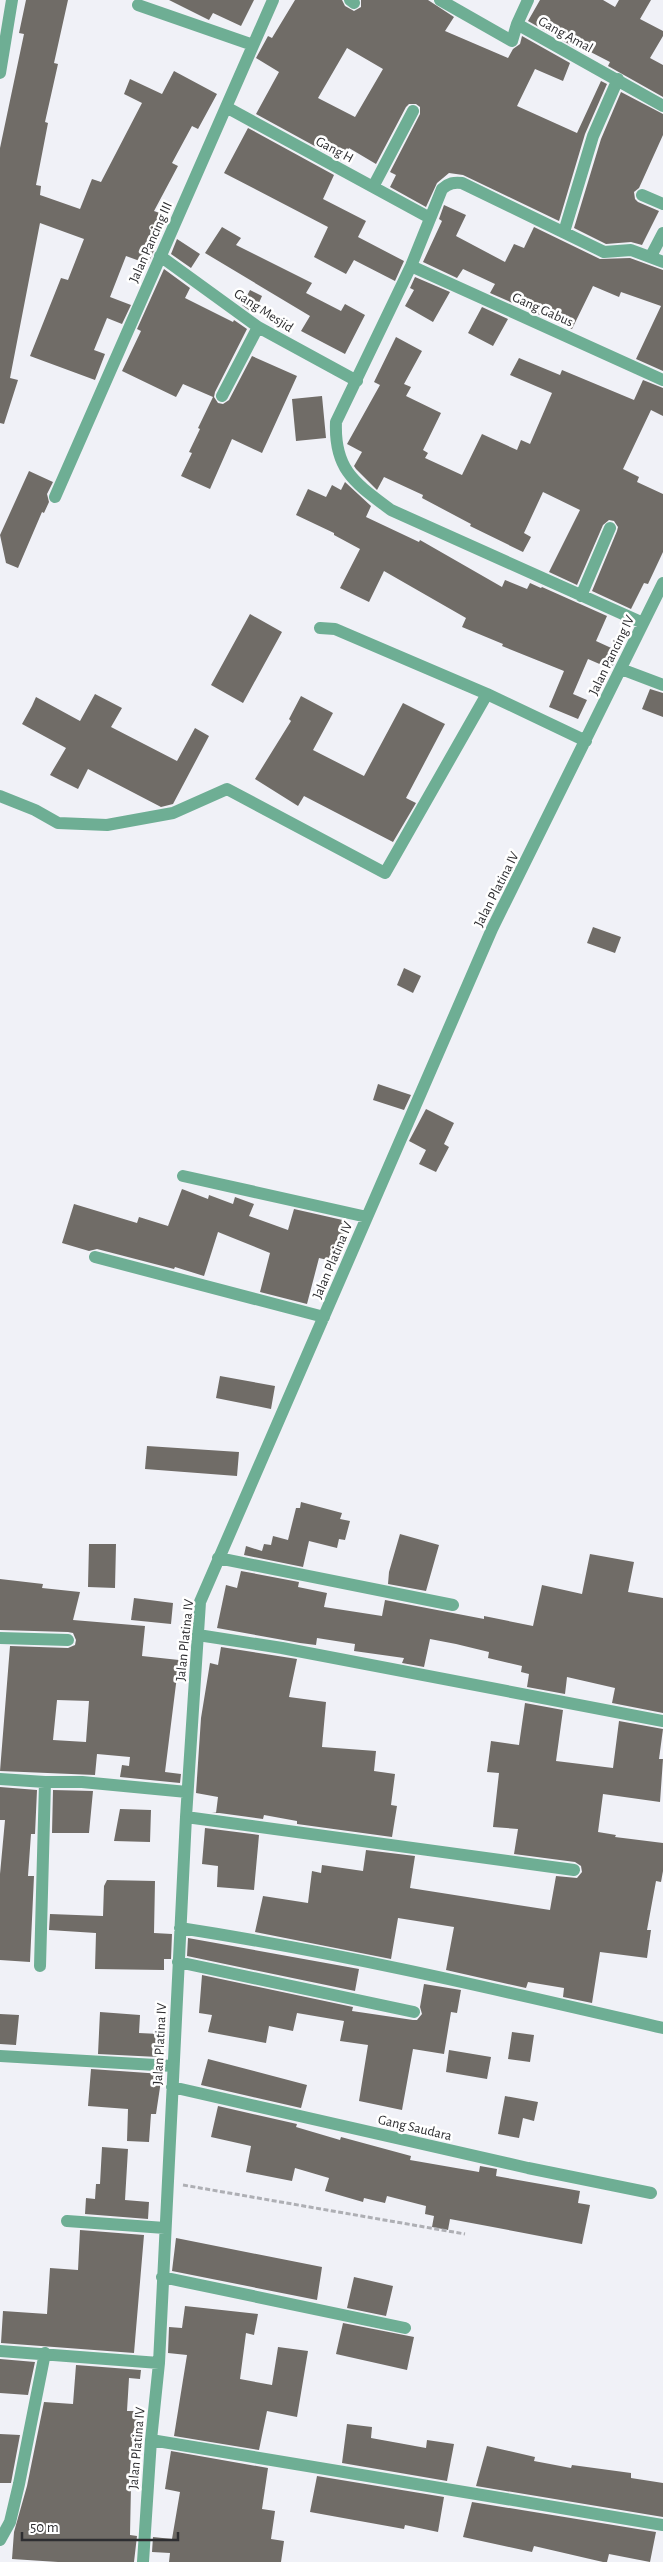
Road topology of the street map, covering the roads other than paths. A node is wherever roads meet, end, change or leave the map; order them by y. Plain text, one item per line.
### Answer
1 (12, 0) edge
2 (273, 0) edge
3 (440, 0) edge
4 (528, 0) edge
5 (138, 5) dead end
6 (517, 24) junction
7 (253, 45) junction
8 (0, 73) edge
9 (618, 79) junction
10 (663, 106) edge
11 (226, 107) junction
12 (412, 112) dead end
13 (373, 187) junction
14 (642, 195) dead end
15 (663, 204) edge
16 (430, 218) junction
17 (564, 232) junction
18 (663, 233) edge
19 (160, 256) junction
20 (657, 259) edge
21 (410, 266) junction
22 (258, 327) junction
23 (663, 380) edge
24 (357, 381) junction
25 (222, 396) dead end
26 (55, 497) dead end
27 (610, 528) dead end
28 (663, 583) edge
29 (581, 596) junction
30 (643, 623) junction
31 (320, 628) dead end
32 (621, 669) junction
33 (663, 685) edge
34 (487, 694) junction
35 (586, 741) junction
36 (0, 796) edge
37 (183, 1176) dead end
38 (367, 1217) junction
39 (95, 1257) dead end
40 (324, 1317) junction
41 (218, 1558) junction
42 (453, 1606) dead end
43 (198, 1635) junction
44 (0, 1638) edge
45 (68, 1640) dead end
46 (663, 1721) edge
47 (0, 1779) edge
48 (45, 1782) junction
49 (187, 1792) junction
50 (186, 1817) junction
51 (574, 1870) dead end
52 (180, 1928) junction
53 (178, 1962) junction
54 (40, 1966) dead end
55 (414, 2012) dead end
56 (663, 2028) edge
57 (0, 2056) edge
58 (173, 2066) junction
59 (172, 2087) junction
60 (651, 2194) dead end
61 (67, 2221) dead end
62 (165, 2228) junction
63 (162, 2277) junction
64 (405, 2328) dead end
65 (0, 2351) edge
66 (45, 2353) junction
67 (159, 2363) junction
68 (151, 2440) junction
69 (663, 2525) edge
70 (0, 2540) edge
71 (143, 2562) edge

1 - 8 street
2 - 7 street, Jalan Pancing III
3 - 6 street, Gang Amal
4 - 6 street
5 - 7 street
6 - 9 street, Gang Amal
7 - 11 street, Jalan Pancing III
9 - 10 street, Gang Amal
9 - 17 street
11 - 13 street, Gang H
11 - 19 street, Jalan Pancing III
12 - 13 street
13 - 16 street, Gang H
14 - 15 street
16 - 17 street
16 - 21 street
17 - 20 street
18 - 20 street
19 - 22 street, Gang Mesjid
19 - 26 street, Jalan Pancing III
21 - 23 street, Gang Gabus
21 - 24 street
22 - 24 street, Gang Mesjid
22 - 25 street
24 - 29 street
27 - 29 street
28 - 30 street, Jalan Pancing IV
29 - 30 street
30 - 32 street, Jalan Pancing IV
31 - 34 street
32 - 33 street
32 - 35 street, Jalan Pancing IV
34 - 35 street
34 - 36 street
35 - 38 street, Jalan Platina IV
37 - 38 street
38 - 40 street, Jalan Platina IV
39 - 40 street
40 - 41 street, Jalan Platina IV
41 - 42 street
41 - 43 street, Jalan Platina IV
43 - 46 street
43 - 49 street, Jalan Platina IV
44 - 45 street
47 - 48 street
48 - 49 street
48 - 54 street
49 - 50 street, Jalan Platina IV
50 - 51 street
50 - 52 street, Jalan Platina IV
52 - 53 street, Jalan Platina IV
52 - 56 street
53 - 55 street
53 - 58 street, Jalan Platina IV
57 - 58 street
58 - 59 street, Jalan Platina IV
59 - 60 street, Gang Saudara
59 - 62 street, Jalan Platina IV
61 - 62 street
62 - 63 street, Jalan Platina IV
63 - 64 street
63 - 67 street, Jalan Platina IV
65 - 66 street
66 - 67 street
66 - 70 street
67 - 68 street, Jalan Platina IV
68 - 69 street
68 - 71 street, Jalan Platina IV

